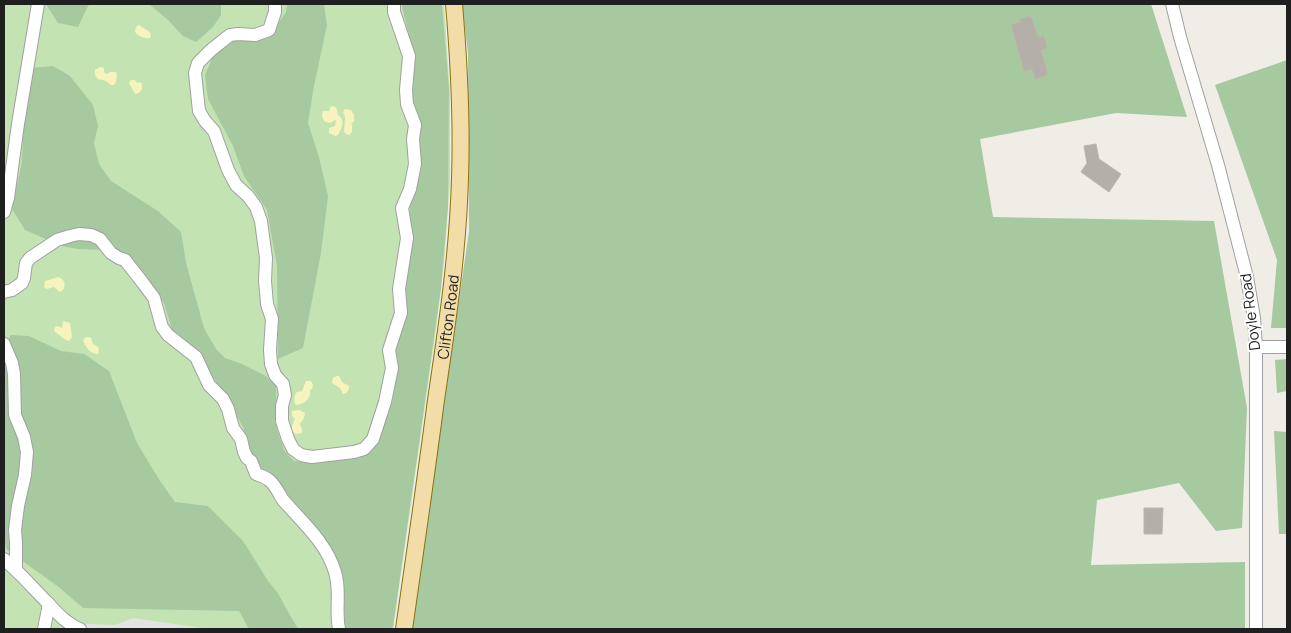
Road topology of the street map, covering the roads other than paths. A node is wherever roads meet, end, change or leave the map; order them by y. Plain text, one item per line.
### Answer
1 (38, 4) edge
2 (275, 4) edge
3 (394, 4) edge
4 (454, 4) edge
5 (1172, 4) edge
6 (4, 212) edge
7 (4, 292) edge
8 (4, 344) edge
9 (1256, 347) junction
10 (1287, 347) edge
11 (9, 412) edge
12 (4, 559) edge
13 (16, 570) junction
14 (49, 604) junction
15 (44, 629) edge
16 (80, 629) edge
17 (339, 629) edge
18 (404, 629) edge
19 (1256, 629) edge

1 - 6 street
2 - 3 street
4 - 18 main road, Clifton Road
5 - 9 street, Doyle Road
7 - 17 street
8 - 11 street
9 - 10 street
9 - 19 street, Doyle Road
11 - 13 street
12 - 13 street
13 - 14 street
14 - 15 street
14 - 16 street

